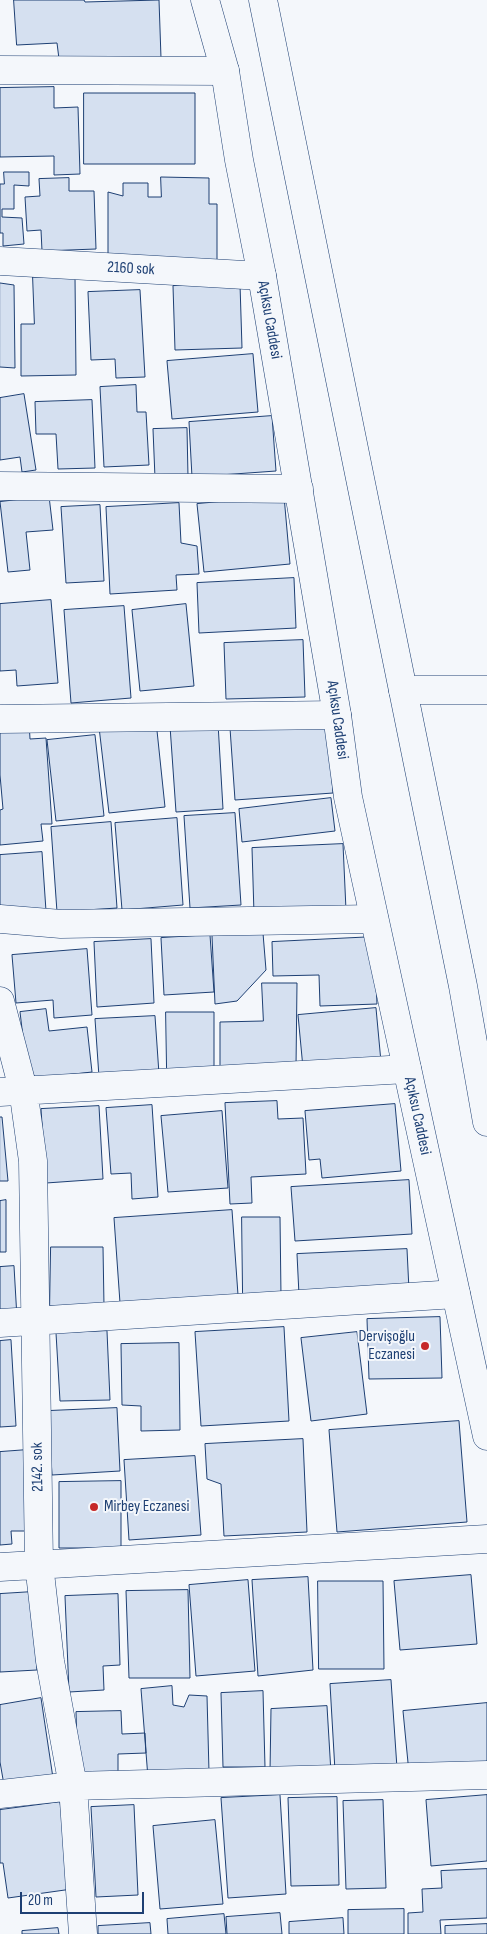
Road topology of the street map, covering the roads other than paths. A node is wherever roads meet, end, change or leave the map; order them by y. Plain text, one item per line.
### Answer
1 (205, 0) edge
2 (263, 0) edge
3 (0, 70) edge
4 (225, 71) junction
5 (0, 261) edge
6 (262, 276) junction
7 (0, 486) edge
8 (299, 489) junction
9 (403, 690) junction
10 (487, 690) edge
11 (337, 715) junction
12 (0, 719) edge
13 (0, 919) edge
14 (374, 919) junction
15 (0, 1001) edge
16 (407, 1069) junction
17 (11, 1091) edge
18 (487, 1122) edge
19 (456, 1294) junction
20 (37, 1319) junction
21 (0, 1323) edge
22 (487, 1436) edge
23 (487, 1539) edge
24 (39, 1564) junction
25 (0, 1567) edge
26 (487, 1775) edge
27 (73, 1786) junction
28 (0, 1794) edge
29 (83, 1934) edge

1 - 4 street, Açıksu Caddesi
2 - 9 street
3 - 4 street
4 - 6 street, Açıksu Caddesi
5 - 6 street, 2160 sok
6 - 8 street, Açıksu Caddesi
7 - 8 street
8 - 11 street, Açıksu Caddesi
9 - 10 street
9 - 18 street
11 - 12 street
11 - 14 street, Açıksu Caddesi
13 - 14 street
14 - 16 street, Açıksu Caddesi
15 - 17 street, 2142. sok
16 - 17 street
16 - 19 street, Açıksu Caddesi
17 - 20 street, 2142. sok
19 - 20 street
19 - 22 street, Açıksu Caddesi
20 - 21 street
20 - 24 street, 2142. sok
23 - 24 street
24 - 25 street
24 - 27 street, 2142. sok
26 - 27 street
27 - 28 street
27 - 29 street, 2142. sok

